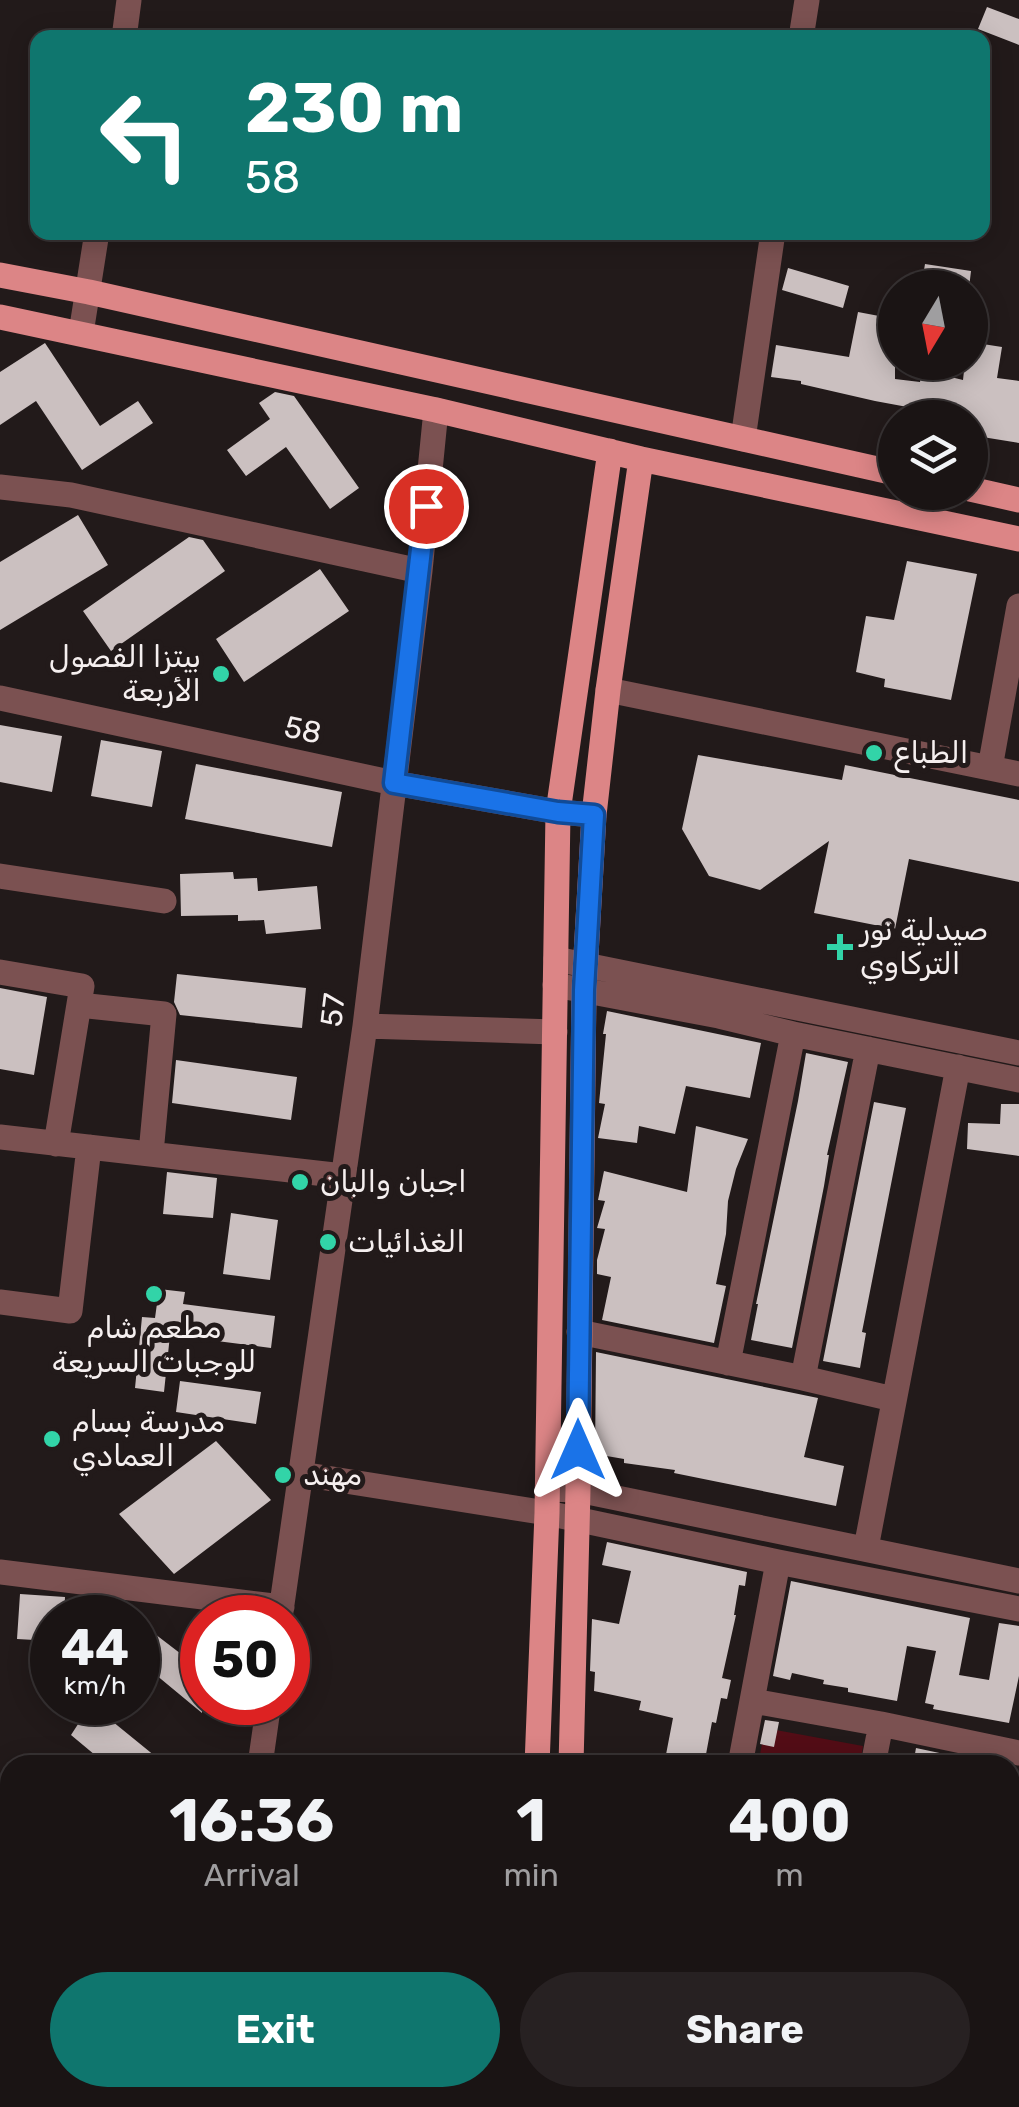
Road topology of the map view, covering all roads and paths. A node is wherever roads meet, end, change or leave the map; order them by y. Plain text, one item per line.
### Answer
1 (128, 0) edge
2 (807, 0) edge
3 (125, 30) edge
4 (802, 30) edge
5 (96, 240) edge
6 (772, 240) edge
7 (0, 275) edge
8 (89, 292) junction
9 (0, 317) edge
10 (81, 333) junction
11 (436, 410) junction
12 (743, 439) junction
13 (610, 451) junction
14 (642, 459) junction
15 (878, 468) edge
16 (0, 488) edge
17 (988, 493) edge
18 (1019, 500) edge
19 (1019, 538) edge
20 (420, 570) junction
21 (1019, 606) edge
22 (608, 690) junction
23 (0, 698) edge
24 (990, 768) junction
25 (1019, 774) edge
26 (394, 783) junction
27 (558, 812) junction
28 (594, 815) junction
29 (0, 876) edge
30 (164, 901) dead end
31 (0, 972) edge
32 (556, 972) junction
33 (585, 977) junction
34 (79, 1005) junction
35 (364, 1026) junction
36 (555, 1032) junction
37 (793, 1034) junction
38 (868, 1049) junction
39 (1019, 1053) edge
40 (958, 1067) junction
41 (1019, 1080) edge
42 (0, 1137) edge
43 (56, 1144) junction
44 (89, 1147) junction
45 (151, 1153) junction
46 (343, 1176) junction
47 (0, 1302) edge
48 (579, 1332) junction
49 (728, 1363) junction
50 (803, 1378) junction
51 (893, 1399) junction
52 (300, 1474) junction
53 (578, 1490) junction
54 (547, 1501) junction
55 (578, 1520) junction
56 (866, 1548) junction
57 (778, 1562) junction
58 (0, 1572) edge
59 (1019, 1581) edge
60 (283, 1595) edge
61 (180, 1598) edge
62 (1019, 1609) edge
63 (753, 1701) junction
64 (881, 1724) junction
65 (266, 1725) edge
66 (1019, 1753) edge
67 (261, 1755) edge
68 (537, 1755) edge
69 (570, 1755) edge
70 (742, 1755) edge
71 (875, 1755) edge

1 - 3 street
2 - 4 street
5 - 8 street
6 - 12 street
7 - 8 main road
8 - 10 street
8 - 12 main road
9 - 10 main road
10 - 11 main road
11 - 13 main road
11 - 20 street, 57
12 - 15 main road
13 - 14 main road
13 - 27 main road
14 - 19 main road
14 - 22 main road
16 - 20 street
17 - 18 main road
20 - 26 street, 57
21 - 24 street
22 - 24 street
22 - 28 main road
23 - 26 street, 58
24 - 25 street
26 - 27 street, 58
26 - 35 street, 57
27 - 28 street, 58
27 - 32 main road
28 - 33 main road
29 - 30 street
31 - 34 street
32 - 33 street
32 - 36 main road
33 - 37 street
33 - 39 street
33 - 48 main road
34 - 43 street
34 - 45 street
35 - 36 street
35 - 46 street, 57
36 - 54 main road
37 - 38 street
37 - 49 street
38 - 40 street
38 - 50 street
40 - 41 street
40 - 51 street
42 - 43 street
43 - 44 street
44 - 45 street
44 - 47 street
45 - 46 street
46 - 52 street, 57
48 - 49 street
48 - 53 main road
49 - 50 street
50 - 51 street
51 - 56 street
52 - 54 street
52 - 60 street, 57
53 - 54 street
53 - 55 main road
53 - 56 street
54 - 55 street
54 - 68 main road
55 - 57 street
55 - 69 main road
56 - 59 street
57 - 62 street
57 - 63 street
58 - 61 street
63 - 64 street
63 - 70 street
64 - 66 street
64 - 71 street
65 - 67 street

